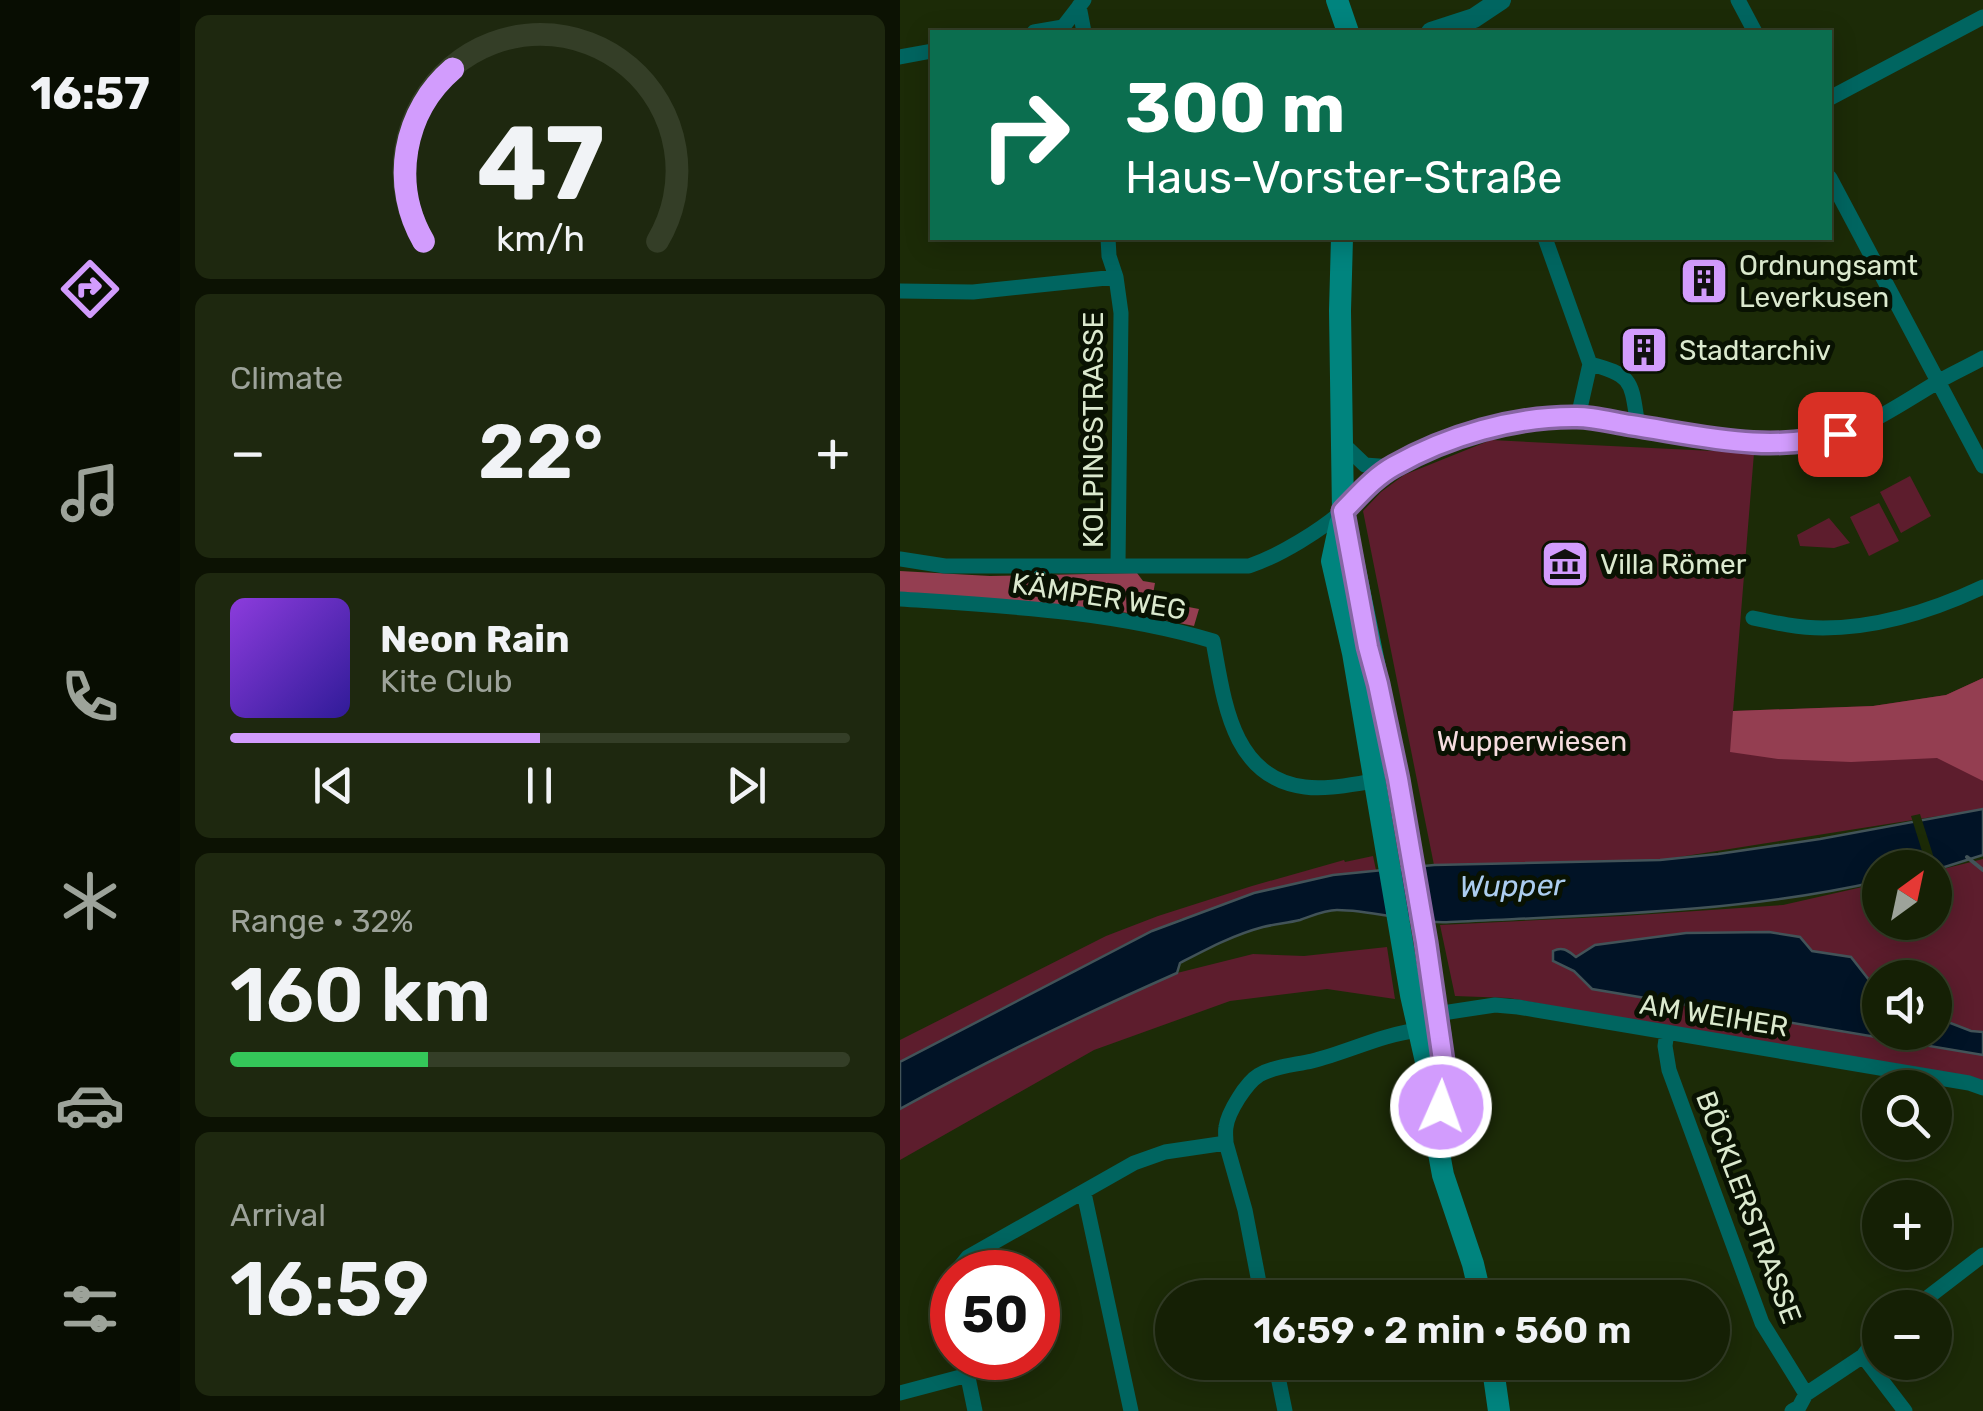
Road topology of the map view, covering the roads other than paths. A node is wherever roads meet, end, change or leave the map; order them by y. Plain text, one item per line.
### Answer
1 (1337, 0) edge
2 (1501, 0) edge
3 (1738, 0) edge
4 (1082, 3) edge
5 (1983, 17) edge
6 (1476, 25) edge
7 (1046, 30) edge
8 (1084, 30) edge
9 (1347, 30) edge
10 (1444, 30) edge
11 (1754, 30) edge
12 (930, 51) edge
13 (900, 56) edge
14 (1832, 97) edge
15 (1832, 182) edge
16 (1108, 240) edge
17 (1342, 240) edge
18 (1549, 240) edge
19 (1116, 276) junction
20 (900, 292) edge
21 (1983, 358) edge
22 (1590, 364) junction
23 (1940, 381) junction
24 (1578, 417) junction
25 (1638, 426) junction
26 (1342, 442) junction
27 (1392, 466) junction
28 (1983, 466) edge
29 (1343, 511) junction
30 (900, 559) edge
31 (1118, 564) junction
32 (1983, 586) edge
33 (900, 599) edge
34 (1753, 618) dead end
35 (1386, 780) junction
36 (1414, 944) junction
37 (1436, 1014) junction
38 (1418, 1030) junction
39 (1667, 1032) junction
40 (1982, 1088) edge
41 (1437, 1122) junction
42 (1226, 1143) junction
43 (1084, 1194) junction
44 (981, 1250) edge
45 (1983, 1256) edge
46 (1259, 1280) edge
47 (1477, 1280) edge
48 (1938, 1290) edge
49 (1862, 1357) edge
50 (949, 1380) edge
51 (969, 1380) edge
52 (1279, 1380) edge
53 (1495, 1380) edge
54 (1881, 1380) edge
55 (900, 1393) edge
56 (1806, 1394) junction
57 (975, 1411) edge
58 (1131, 1411) edge
59 (1285, 1411) edge
60 (1502, 1411) edge
61 (1792, 1411) edge
62 (1904, 1411) edge

1 - 9 main road
2 - 6 street
3 - 11 street
4 - 7 street
4 - 8 street
5 - 14 street
6 - 10 street
12 - 13 street
15 - 23 street
16 - 19 street, KOLPINGSTRASSE
17 - 26 main road
18 - 22 street
19 - 20 street
19 - 31 street, KOLPINGSTRASSE
21 - 23 street
22 - 24 street
22 - 25 street
23 - 25 street
23 - 28 street
24 - 25 street
24 - 27 street
26 - 27 street
26 - 29 main road
27 - 29 street
29 - 31 street
29 - 35 main road
30 - 31 street
32 - 34 street
33 - 35 street, KÄMPER WEG
35 - 36 main road
36 - 37 main road
36 - 38 main road
37 - 39 street, AM WEIHER
37 - 41 main road
38 - 41 main road
38 - 42 street
39 - 40 street, AM WEIHER
39 - 56 street, BÖCKLERSTRASSE
41 - 47 main road
42 - 43 street
42 - 46 street
43 - 44 street
43 - 58 street
45 - 48 street
49 - 56 street
50 - 55 street
51 - 57 street
52 - 59 street
53 - 60 main road
54 - 62 street
56 - 61 street

